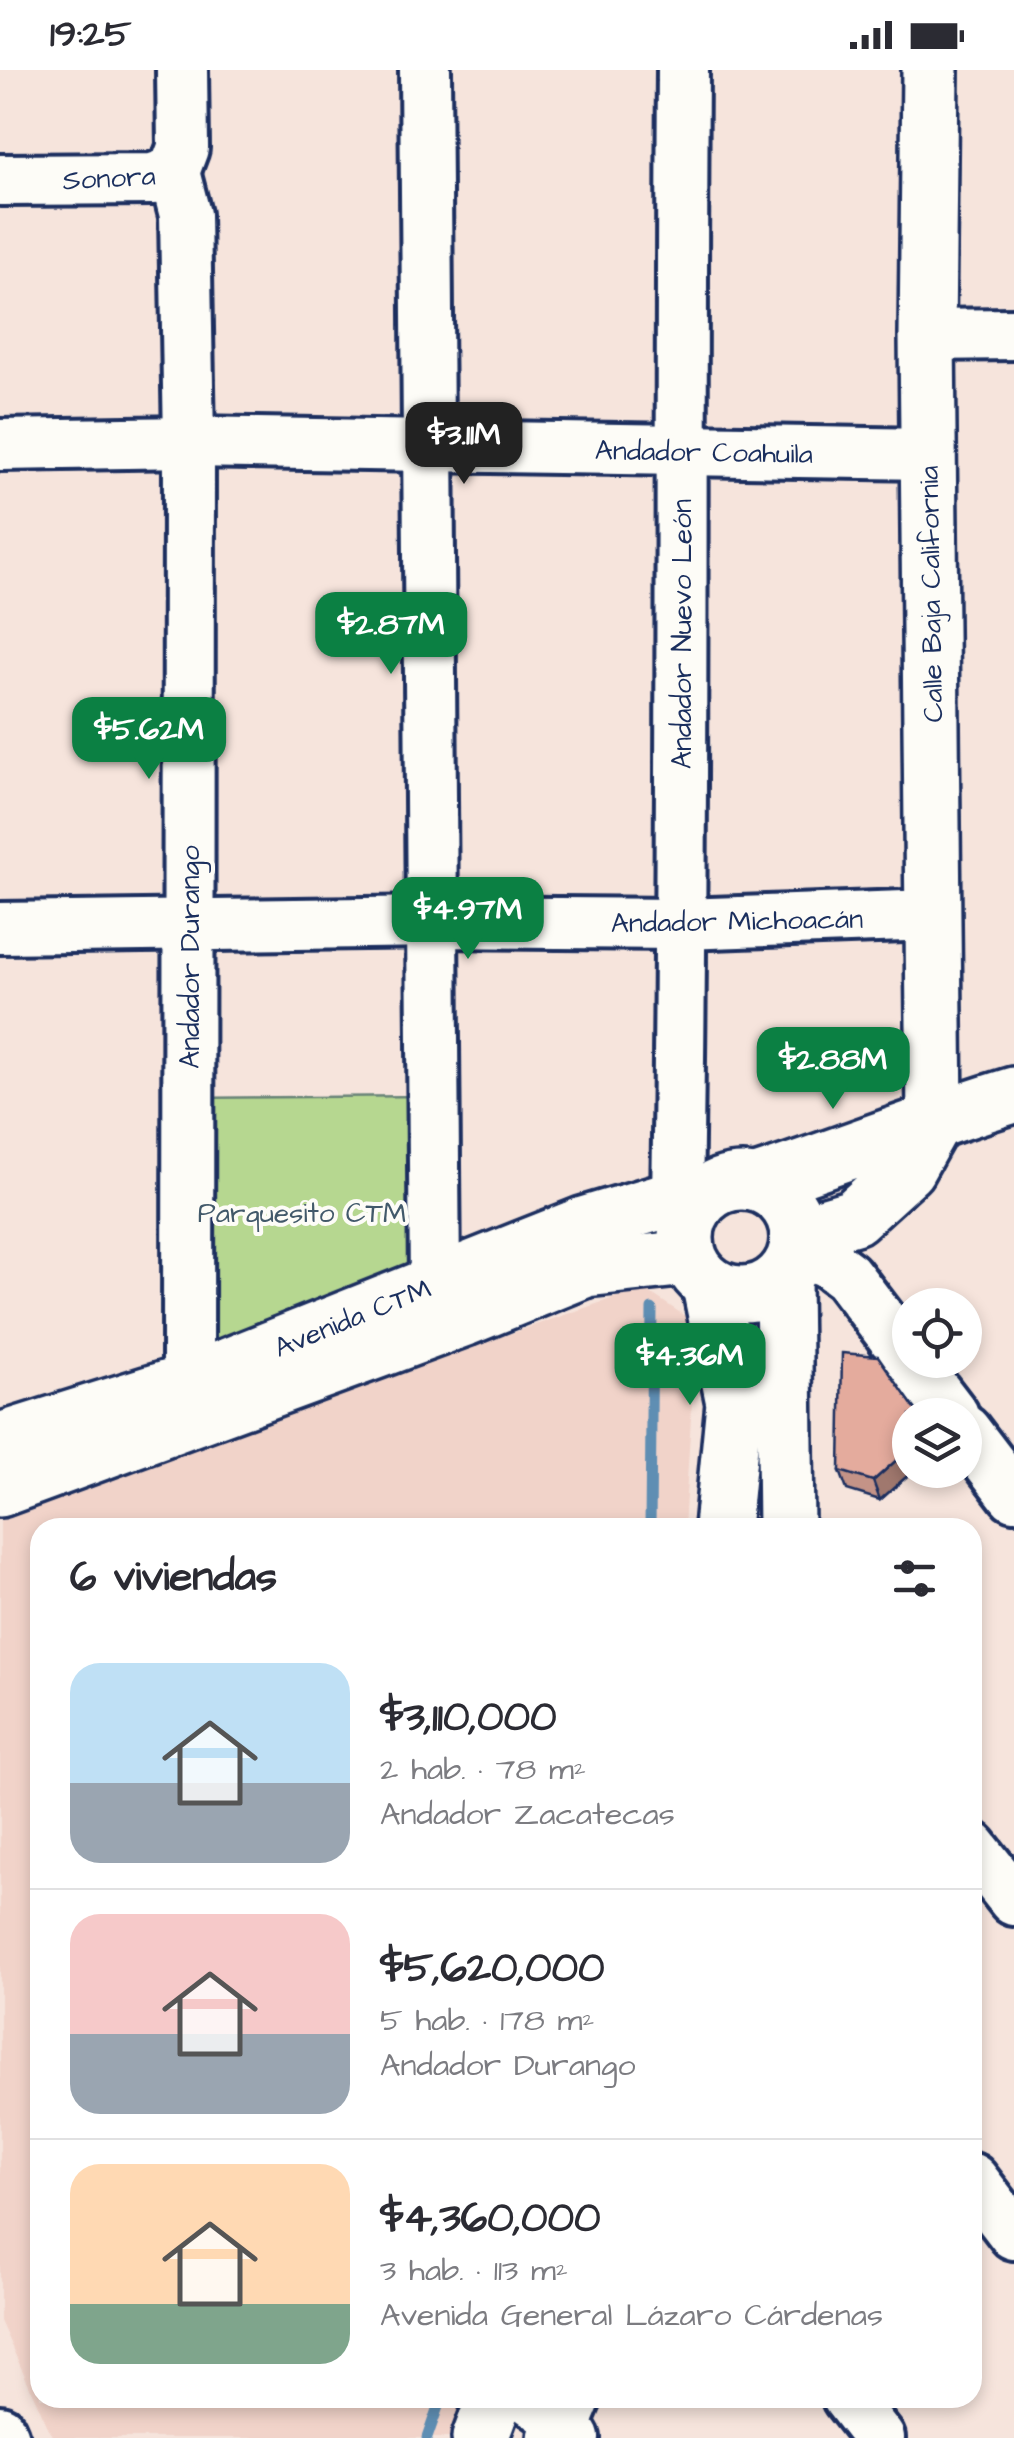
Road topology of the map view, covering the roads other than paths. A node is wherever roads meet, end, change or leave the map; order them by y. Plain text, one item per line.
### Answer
1 (182, 70) edge
2 (425, 70) edge
3 (683, 70) edge
4 (930, 70) edge
5 (174, 172) junction
6 (0, 180) edge
7 (1014, 334) edge
8 (927, 335) junction
9 (189, 442) junction
10 (0, 445) edge
11 (428, 446) junction
12 (680, 450) junction
13 (928, 454) junction
14 (934, 914) junction
15 (434, 922) junction
16 (682, 924) junction
17 (190, 925) junction
18 (0, 928) edge
19 (1014, 1094) edge
20 (935, 1118) junction
21 (757, 1183) junction
22 (690, 1196) junction
23 (793, 1254) junction
24 (699, 1272) junction
25 (435, 1284) junction
26 (892, 1335) edge
27 (925, 1378) edge
28 (188, 1382) junction
29 (940, 1398) edge
30 (0, 1441) edge
31 (982, 1454) edge
32 (0, 1489) edge
33 (1014, 1496) edge
34 (723, 1518) edge
35 (786, 1518) edge
36 (982, 1860) edge
37 (1014, 1900) edge
38 (982, 2192) edge
39 (1014, 2234) edge
40 (491, 2408) edge
41 (856, 2408) edge
42 (480, 2438) edge
43 (879, 2438) edge

1 - 5 street, Sonora
2 - 11 street
3 - 12 street, Andador Nuevo León
4 - 8 main road, Calle Baja California
5 - 6 street, Sonora
5 - 9 street, Andador Durango
7 - 8 street
8 - 13 main road, Calle Baja California
9 - 10 street, Andador Coahuila
9 - 11 street, Andador Coahuila
9 - 17 street, Andador Durango
11 - 12 street, Andador Coahuila
11 - 15 street
12 - 13 street, Andador Coahuila
12 - 16 street, Andador Nuevo León
13 - 14 main road, Calle Baja California
14 - 16 street, Andador Michoacán
14 - 20 main road, Calle Baja California
15 - 16 street, Andador Michoacán
15 - 17 street, Andador Michoacán
15 - 25 street
16 - 22 street, Andador Nuevo León
17 - 18 street, Andador Michoacán
17 - 28 street, Andador Durango
19 - 20 main road
20 - 21 main road
20 - 23 main road
21 - 22 main road
21 - 23 main road
22 - 24 main road
22 - 25 main road, Avenida CTM
23 - 24 main road
23 - 26 street
23 - 35 main road
24 - 32 main road, Avenida CTM
24 - 34 main road
25 - 28 main road, Avenida CTM
27 - 29 street
28 - 30 main road, Avenida CTM
31 - 33 street
36 - 37 street
38 - 39 street
40 - 42 main road
41 - 43 street

